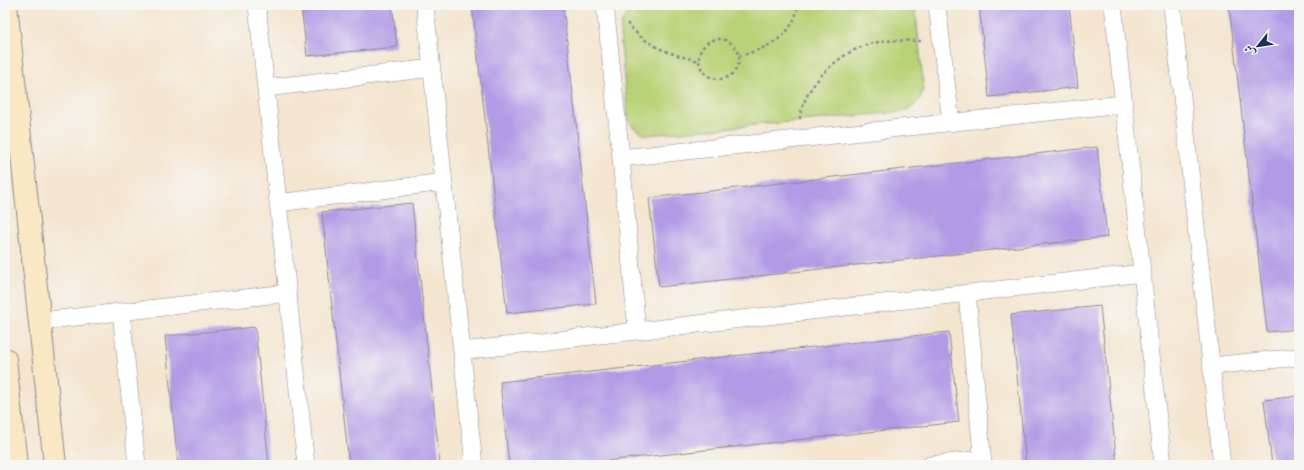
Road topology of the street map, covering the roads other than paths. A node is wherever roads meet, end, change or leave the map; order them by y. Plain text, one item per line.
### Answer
1 (6, 5) edge
2 (257, 5) edge
3 (425, 5) edge
4 (605, 5) edge
5 (937, 5) edge
6 (1113, 5) edge
7 (1172, 5) edge
8 (432, 68) junction
9 (266, 88) junction
10 (1123, 104) junction
11 (951, 122) junction
12 (621, 158) junction
13 (444, 182) junction
14 (278, 203) junction
15 (1143, 273) junction
16 (287, 293) junction
17 (967, 293) junction
18 (121, 312) junction
19 (41, 321) junction
20 (637, 331) junction
21 (462, 352) junction
22 (1299, 357) edge
23 (5, 359) edge
24 (1211, 366) junction
25 (983, 462) edge
26 (16, 465) edge
27 (55, 465) edge
28 (137, 465) edge
29 (306, 465) edge
30 (474, 465) edge
31 (930, 465) edge
32 (1163, 465) edge
33 (1222, 465) edge

1 - 19 street
2 - 9 street
3 - 8 street
4 - 12 street
5 - 11 street
6 - 10 street
7 - 24 street
8 - 9 street
8 - 13 street
9 - 14 street
10 - 11 street
10 - 15 street
11 - 12 street
12 - 20 street
13 - 14 street
13 - 21 street
14 - 16 street
15 - 17 street
15 - 32 street
16 - 18 street
16 - 29 street
17 - 20 street
17 - 25 street
18 - 19 street
18 - 28 street
19 - 27 street
20 - 21 street
21 - 30 street
22 - 24 street
23 - 26 street
24 - 33 street
25 - 31 street

